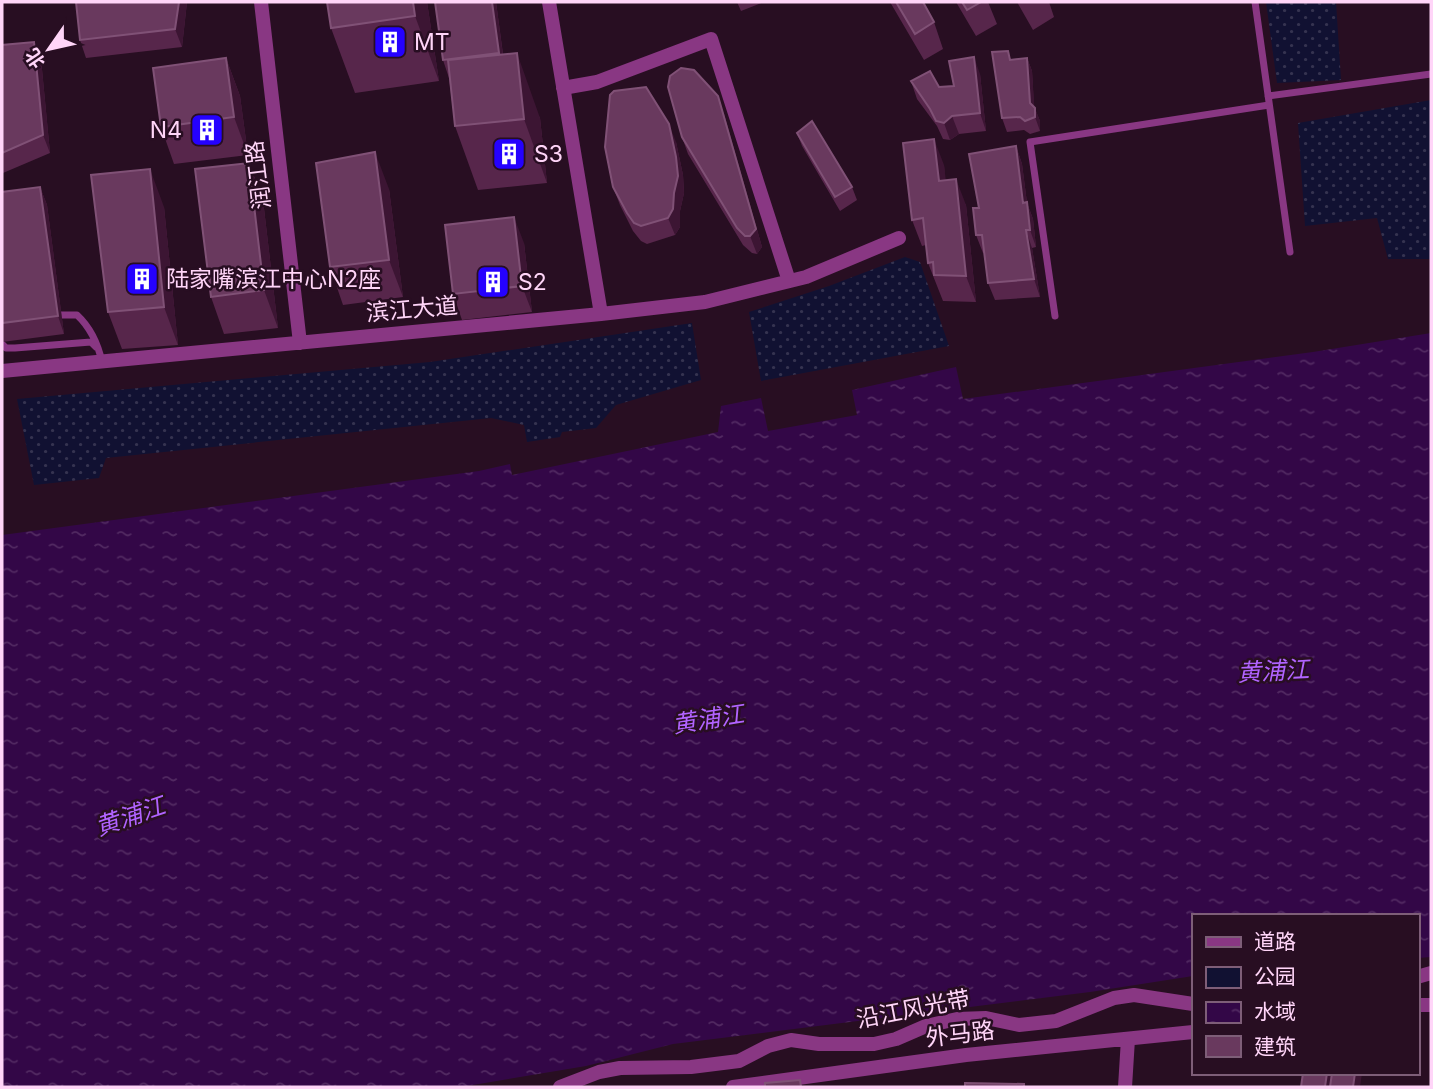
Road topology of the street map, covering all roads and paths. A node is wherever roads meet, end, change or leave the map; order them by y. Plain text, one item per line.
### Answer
1 (261, 2) edge
2 (549, 2) edge
3 (1255, 2) edge
4 (1431, 74) edge
5 (563, 88) junction
6 (1269, 100) junction
7 (899, 238) dead end
8 (1290, 252) dead end
9 (789, 281) junction
10 (47, 314) edge
11 (601, 314) junction
12 (1055, 316) dead end
13 (300, 343) junction
14 (2, 344) edge
15 (101, 356) junction
16 (2, 371) edge
17 (1192, 1004) edge
18 (1192, 1032) edge
19 (1128, 1039) junction
20 (560, 1087) edge
21 (733, 1087) edge
22 (1125, 1087) edge

1 - 13 street, 润江路
2 - 5 street
3 - 6 lane
4 - 6 lane
5 - 9 street
5 - 11 street
6 - 8 lane
6 - 12 lane
7 - 9 street, 滨江大道
9 - 11 street, 滨江大道
10 - 15 lane
11 - 13 street, 滨江大道
13 - 15 street, 滨江大道
14 - 15 lane
15 - 16 street, 滨江大道
17 - 20 street, 沿江风光带
18 - 19 street, 外马路
19 - 21 street, 外马路
19 - 22 street

